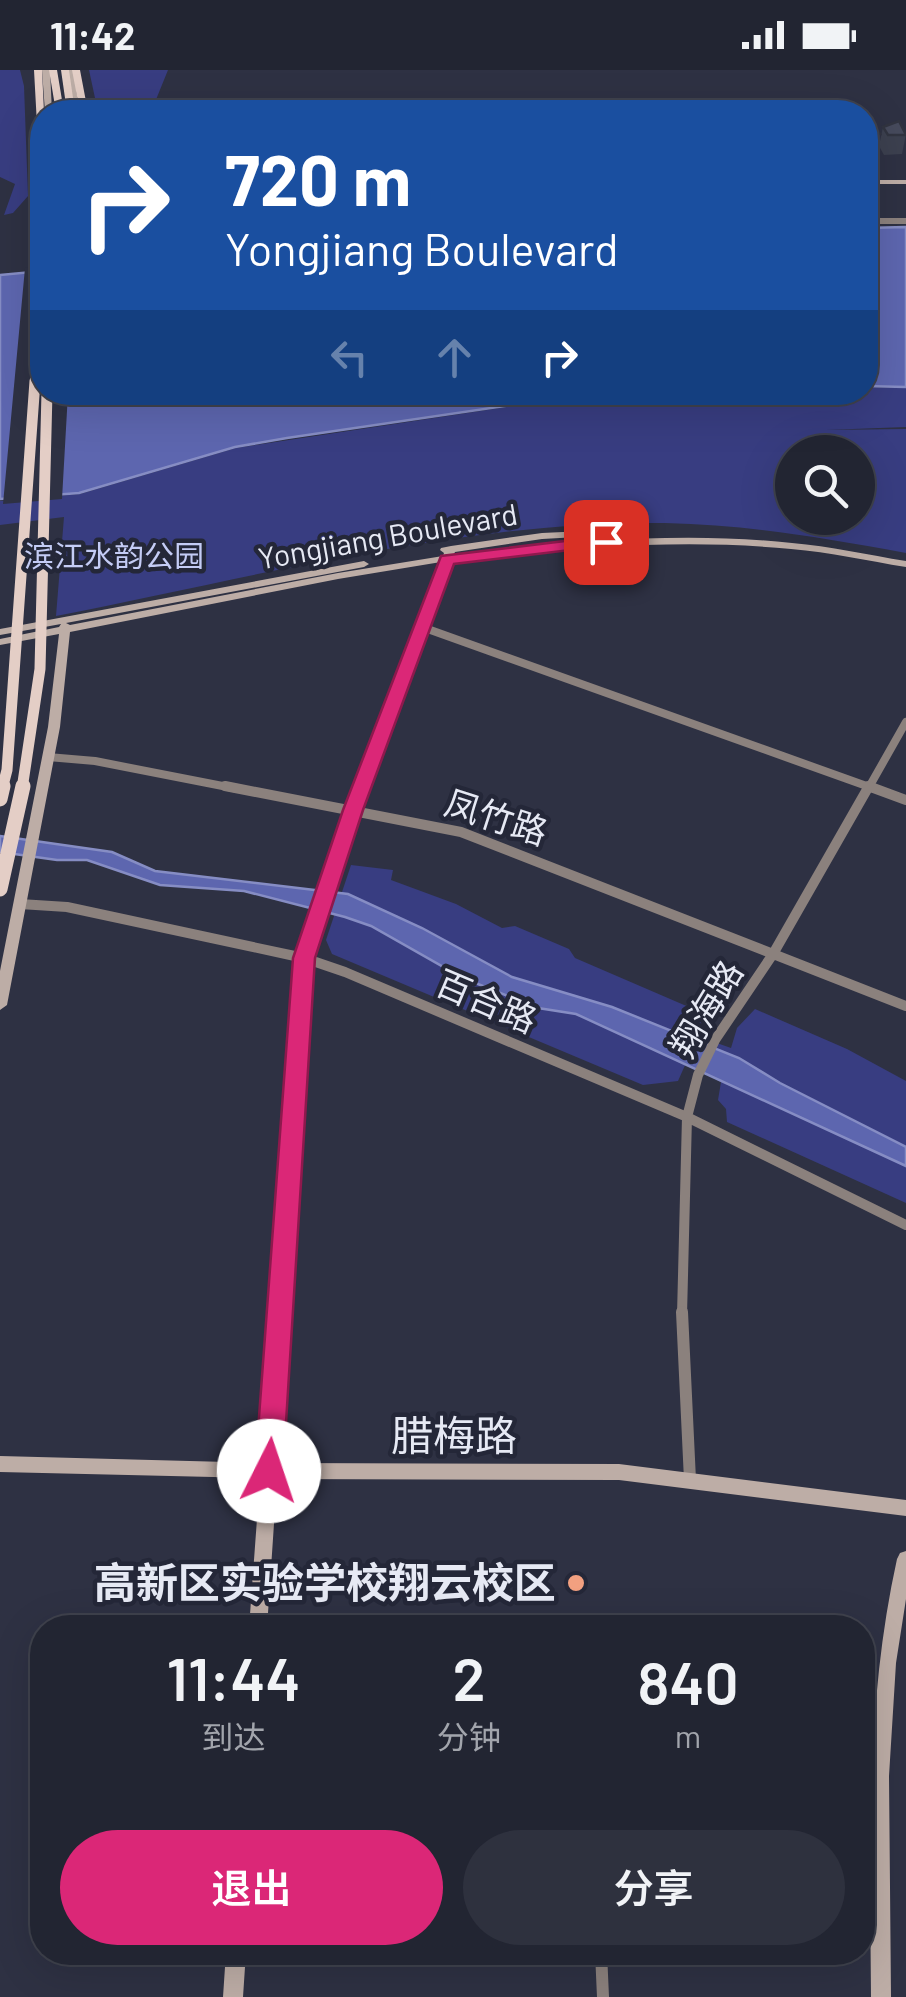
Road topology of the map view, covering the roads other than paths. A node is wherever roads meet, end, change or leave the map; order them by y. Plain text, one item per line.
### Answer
1 (38, 70) edge
2 (50, 70) edge
3 (70, 70) edge
4 (40, 100) edge
5 (49, 100) edge
6 (57, 100) edge
7 (73, 100) edge
8 (80, 100) edge
9 (878, 184) edge
10 (906, 185) edge
11 (878, 221) edge
12 (906, 221) edge
13 (33, 405) edge
14 (46, 405) edge
15 (449, 554) junction
16 (906, 556) edge
17 (906, 564) edge
18 (65, 625) junction
19 (422, 627) junction
20 (0, 632) edge
21 (0, 642) edge
22 (906, 722) edge
23 (48, 757) junction
24 (871, 787) junction
25 (0, 799) edge
26 (906, 800) edge
27 (353, 810) junction
28 (0, 888) edge
29 (20, 904) junction
30 (773, 954) junction
31 (304, 958) junction
32 (0, 1005) edge
33 (906, 1006) edge
34 (687, 1116) junction
35 (906, 1225) edge
36 (0, 1464) edge
37 (269, 1471) junction
38 (690, 1480) junction
39 (906, 1508) edge
40 (906, 1560) edge
41 (259, 1615) edge
42 (235, 1965) edge
43 (601, 1965) edge
44 (233, 1997) edge
45 (602, 1997) edge
46 (881, 1997) edge

1 - 4 main road
2 - 5 street
2 - 6 main road
3 - 7 main road
3 - 8 main road
9 - 10 street
11 - 12 street
13 - 25 main road, bridge
14 - 28 main road, bridge
15 - 16 street, Yongjiang Boulevard
15 - 17 street, Yongjiang Boulevard
15 - 18 street, Yongjiang Boulevard
15 - 19 street
18 - 20 street, Yongjiang Boulevard
18 - 21 street, Yongjiang Boulevard
18 - 23 street
19 - 24 street
19 - 27 street
22 - 24 street, 翔海路
23 - 27 street, 凤竹路
23 - 29 street
24 - 26 street
24 - 30 street, 翔海路
27 - 30 street, 凤竹路
27 - 31 street
29 - 31 street, 百合路
29 - 32 street
30 - 33 street, 凤竹路
30 - 34 street, 翔海路
31 - 34 street, 百合路
31 - 37 street
34 - 35 street, 百合路
34 - 38 street, 翔海路
36 - 37 street, 腊梅路
37 - 38 street, 腊梅路
37 - 41 street
38 - 39 street, 腊梅路
40 - 46 street
42 - 44 street
43 - 45 street

